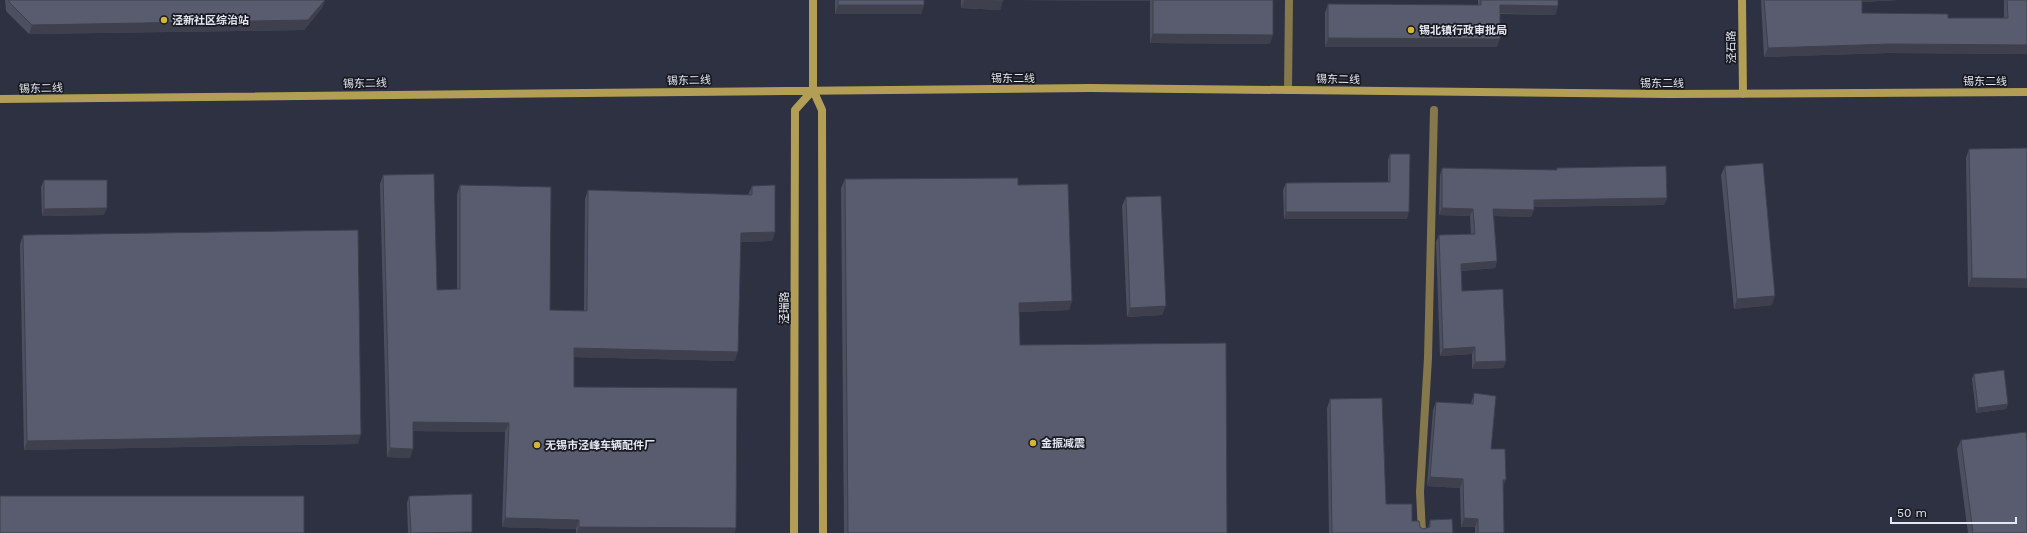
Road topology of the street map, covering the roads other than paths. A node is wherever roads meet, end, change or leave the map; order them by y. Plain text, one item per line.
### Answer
1 (813, 0) edge
2 (1289, 0) edge
3 (1742, 0) edge
4 (813, 90) junction
5 (1288, 90) junction
6 (2027, 92) edge
7 (1743, 94) junction
8 (0, 99) edge
9 (1434, 110) dead end
10 (794, 533) edge
11 (823, 533) edge
12 (1422, 533) edge

1 - 4 main road
2 - 5 street
3 - 7 main road, 泾石路
4 - 5 main road, 锡东二线
4 - 8 main road, 锡东二线
4 - 10 main road, 泾瑞路
4 - 11 main road
5 - 7 main road, 锡东二线
6 - 7 main road, 锡东二线
9 - 12 street

